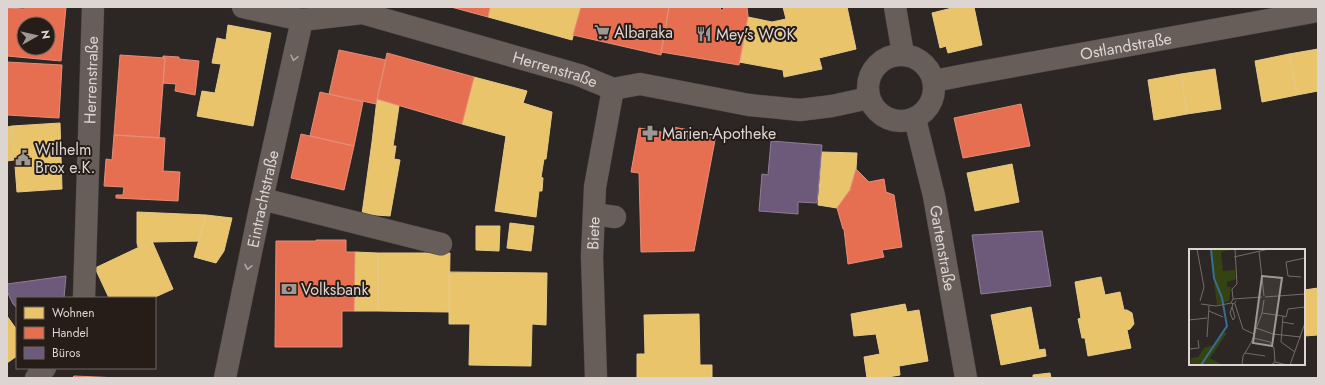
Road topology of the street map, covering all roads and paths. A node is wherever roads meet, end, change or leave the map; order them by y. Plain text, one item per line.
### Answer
1 (93, 7) edge
2 (243, 7) edge
3 (895, 7) edge
4 (1318, 11) edge
5 (302, 20) junction
6 (903, 54) junction
7 (934, 82) junction
8 (613, 89) junction
9 (869, 98) junction
10 (915, 119) junction
11 (262, 199) junction
12 (441, 244) dead end
13 (84, 297) edge
14 (44, 369) edge
15 (36, 378) edge
16 (225, 378) edge
17 (596, 378) edge
18 (966, 378) edge

1 - 13 street, Herrenstraße
2 - 5 street, Herrenstraße
3 - 6 street
4 - 7 street, Ostlandstraße
5 - 8 street, Herrenstraße
5 -> 11 street, Eintrachtstraße
6 - 7 street
6 - 9 street
7 - 10 street
8 - 9 street, Herrenstraße
8 - 17 street, Biete
9 - 10 street
10 - 18 street, Gartenstraße
11 - 12 street
11 -> 16 street, Eintrachtstraße
14 - 15 street

